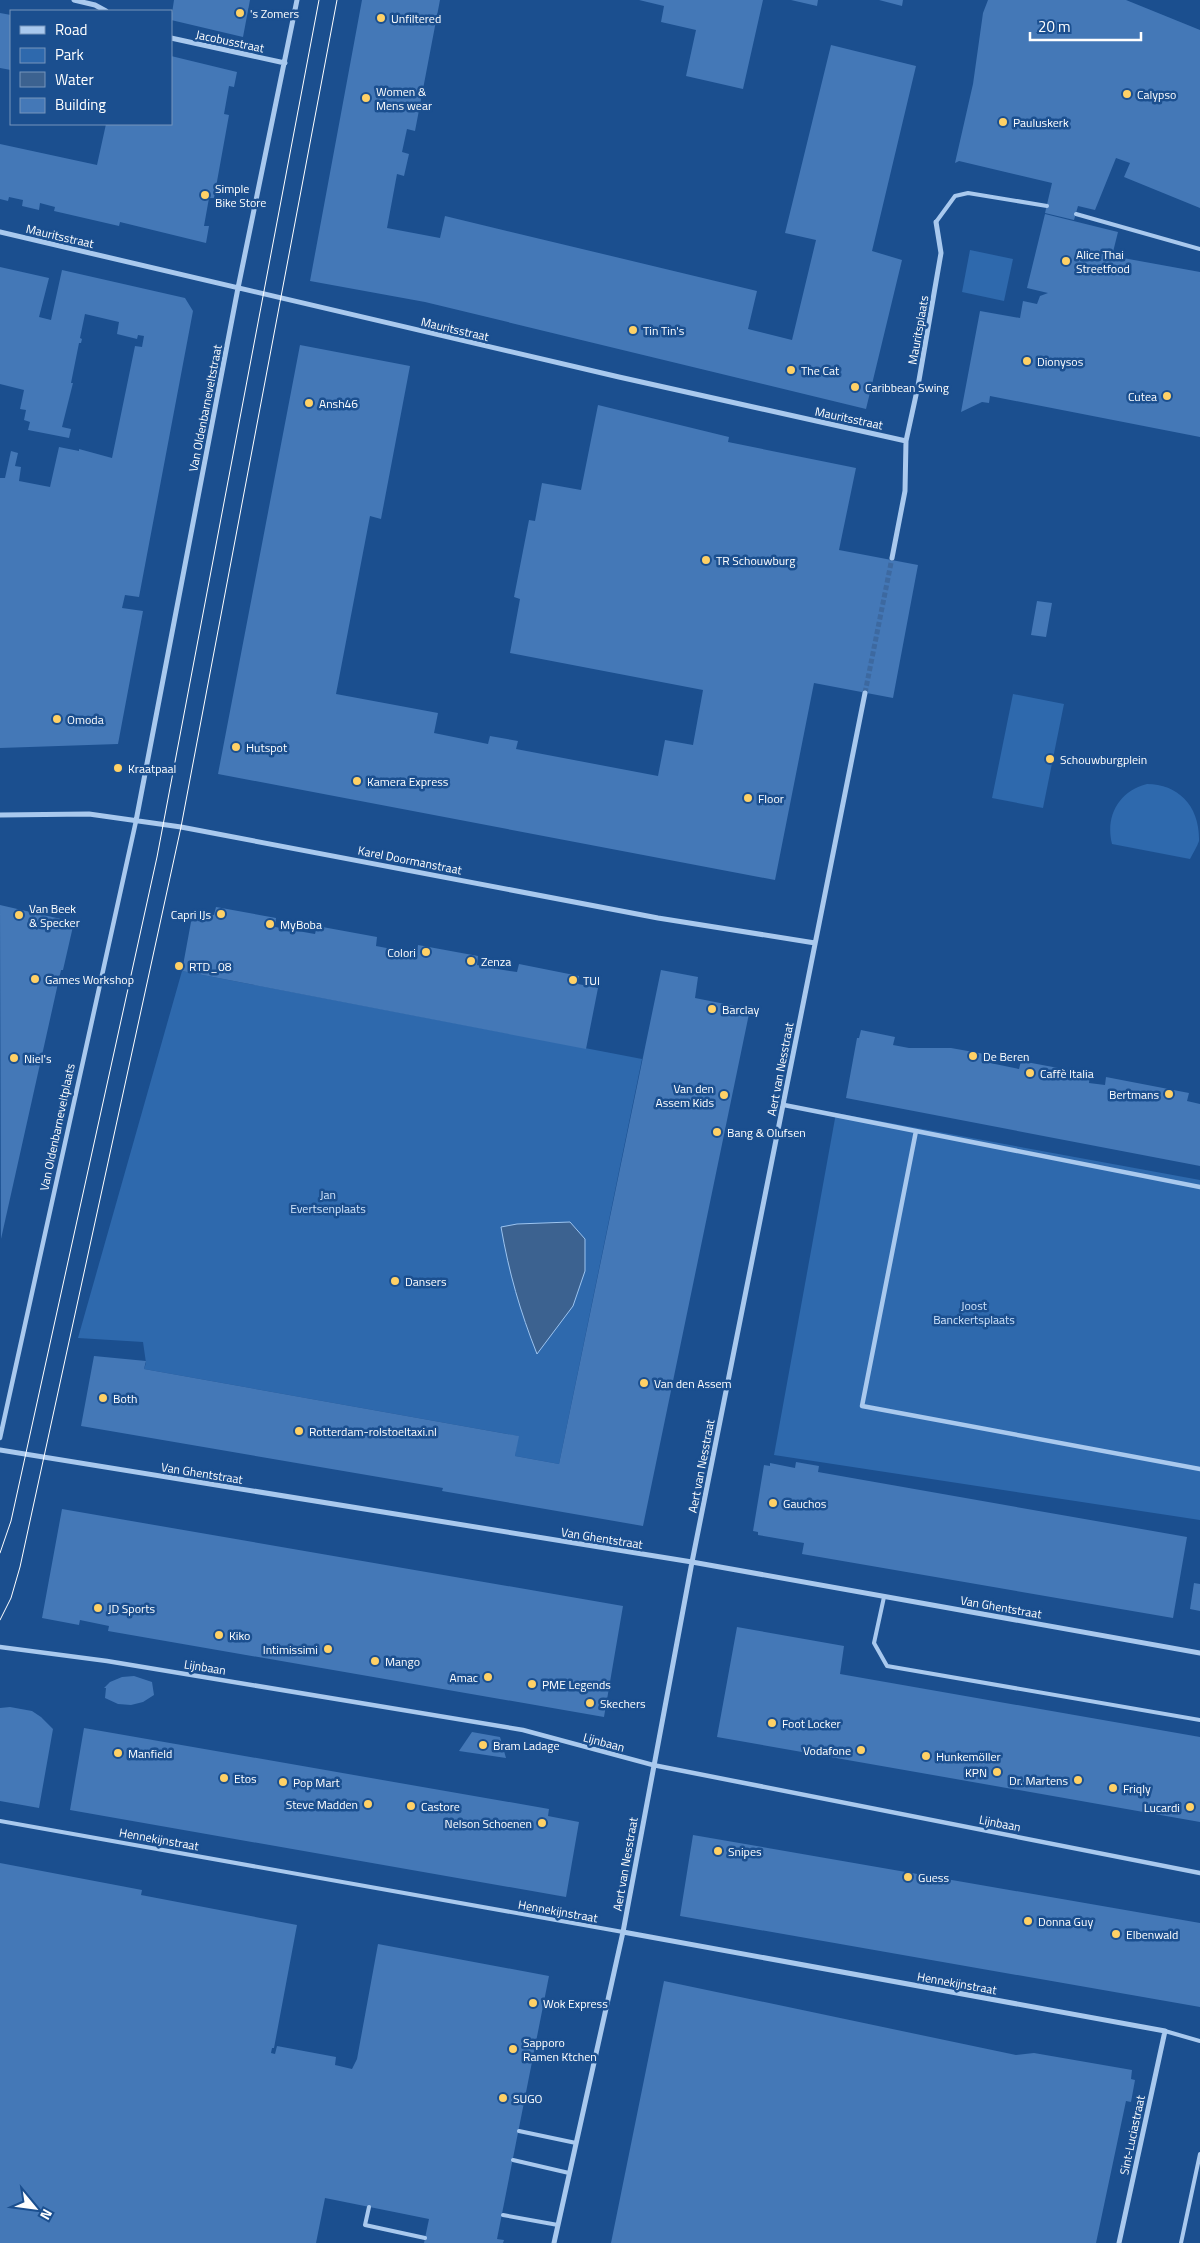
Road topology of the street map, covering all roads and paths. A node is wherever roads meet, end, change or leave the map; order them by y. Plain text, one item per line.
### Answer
1 (74, 0) edge
2 (297, 0) edge
3 (104, 10) edge
4 (172, 38) edge
5 (285, 63) junction
6 (1047, 206) dead end
7 (1076, 214) dead end
8 (936, 222) joint
9 (0, 232) edge
10 (1200, 249) edge
11 (238, 288) junction
12 (906, 441) junction
13 (892, 558) tunnel mouth
14 (865, 693) tunnel mouth
15 (0, 815) edge
16 (136, 821) junction
17 (815, 942) junction
18 (784, 1105) junction
19 (916, 1131) junction
20 (1200, 1187) edge
21 (0, 1438) edge
22 (0, 1450) edge
23 (1200, 1469) edge
24 (692, 1562) junction
25 (884, 1597) junction
26 (0, 1647) edge
27 (1200, 1653) edge
28 (1200, 1720) edge
29 (653, 1765) junction
30 (0, 1821) edge
31 (1200, 1873) edge
32 (623, 1932) junction
33 (1165, 2031) junction
34 (1200, 2041) edge
35 (519, 2131) dead end
36 (576, 2143) junction
37 (1200, 2154) edge
38 (513, 2160) dead end
39 (569, 2173) junction
40 (370, 2207) dead end
41 (502, 2215) dead end
42 (558, 2225) junction
43 (425, 2238) dead end
44 (554, 2243) edge
45 (1119, 2243) edge
46 (1181, 2243) edge

1 - 3 street
2 - 5 street, Van Oldenbarneveltstraat
4 - 5 street, Jacobusstraat
5 - 11 street, Van Oldenbarneveltstraat
6 - 8 lane
7 - 10 lane
8 - 12 street, Mauritsplaats
9 - 11 street, Mauritsstraat
11 - 12 street, Mauritsstraat
11 - 16 street, Van Oldenbarneveltstraat
12 - 13 street
14 - 17 street, Aert van Nesstraat
15 - 16 street, Karel Doormanstraat
16 - 17 street, Karel Doormanstraat
16 - 21 street, Van Oldenbarneveltplaats
17 - 18 street, Aert van Nesstraat
18 - 19 street
18 - 24 street, Aert van Nesstraat
19 - 20 street
19 - 23 street
22 - 24 street, Van Ghentstraat
24 - 25 street, Van Ghentstraat
24 - 29 street, Aert van Nesstraat
25 - 27 street, Van Ghentstraat
25 - 28 lane
26 - 29 street, Lijnbaan
29 - 31 street, Lijnbaan
29 - 32 street, Aert van Nesstraat
30 - 32 lane, Hennekijnstraat
32 - 33 street, Hennekijnstraat
32 - 36 street, Aert van Nesstraat
33 - 34 lane, Hennekijnstraat
33 - 45 street, Sint-Luciastraat
35 - 36 lane
36 - 39 street, Aert van Nesstraat
37 - 46 lane
38 - 39 lane
39 - 42 street, Aert van Nesstraat
40 - 43 lane
41 - 42 lane
42 - 44 street, Aert van Nesstraat

